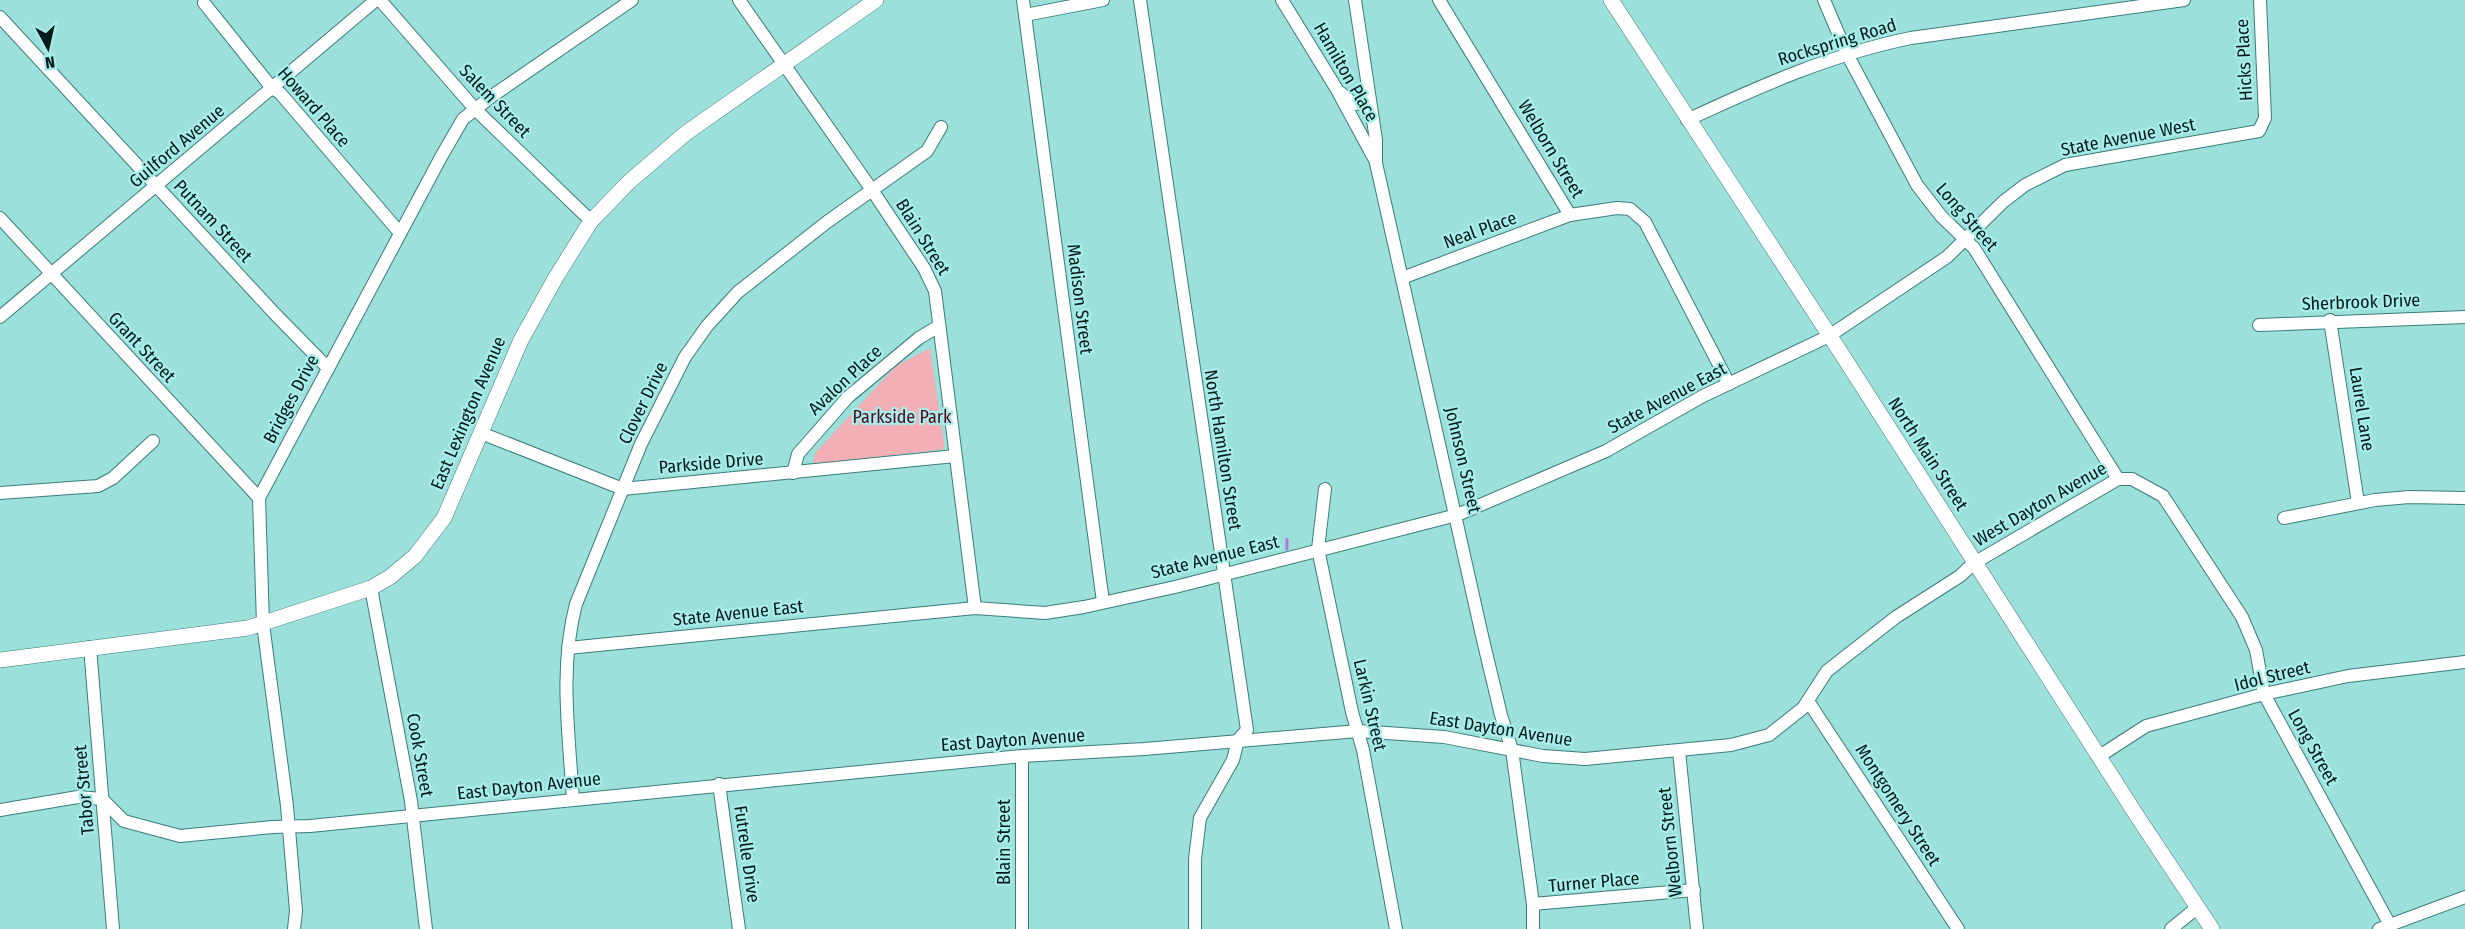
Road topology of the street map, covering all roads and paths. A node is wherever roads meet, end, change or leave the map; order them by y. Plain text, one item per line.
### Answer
1 (378, 0) edge
2 (632, 0) edge
3 (739, 0) edge
4 (876, 0) edge
5 (1023, 0) edge
6 (1103, 0) edge
7 (1140, 0) edge
8 (1282, 0) edge
9 (1354, 0) edge
10 (1439, 0) edge
11 (1611, 0) edge
12 (1824, 0) edge
13 (2184, 0) edge
14 (2259, 0) edge
15 (204, 3) dead end
16 (2087, 6) edge
17 (1025, 15) junction
18 (0, 17) edge
19 (1847, 54) junction
20 (784, 65) junction
21 (272, 88) junction
22 (1336, 88) junction
23 (1370, 103) junction
24 (475, 109) junction
25 (2265, 118) joint
26 (1687, 120) junction
27 (941, 127) dead end
28 (1376, 163) junction
29 (157, 187) junction
30 (872, 190) junction
31 (1570, 215) junction
32 (0, 218) edge
33 (591, 221) junction
34 (400, 232) junction
35 (1964, 240) junction
36 (49, 274) junction
37 (1402, 278) junction
38 (0, 317) edge
39 (2465, 317) edge
40 (2330, 320) junction
41 (2259, 325) dead end
42 (939, 326) junction
43 (1829, 336) junction
44 (328, 368) junction
45 (1729, 384) junction
46 (481, 433) junction
47 (153, 441) dead end
48 (955, 456) junction
49 (793, 473) junction
50 (2118, 478) junction
51 (623, 489) junction
52 (1325, 489) dead end
53 (0, 493) edge
54 (259, 498) junction
55 (2465, 498) edge
56 (2358, 503) junction
57 (1457, 516) junction
58 (2284, 518) dead end
59 (2179, 521) joint
60 (1318, 549) junction
61 (1974, 563) junction
62 (1223, 573) junction
63 (371, 588) junction
64 (1103, 602) junction
65 (975, 608) junction
66 (264, 624) junction
67 (90, 647) junction
68 (568, 648) junction
69 (0, 660) edge
70 (2465, 662) edge
71 (2264, 694) junction
72 (1808, 701) junction
73 (1358, 731) junction
74 (1238, 740) junction
75 (1512, 750) junction
76 (1679, 751) junction
77 (1022, 756) junction
78 (2098, 757) junction
79 (719, 784) junction
80 (102, 799) junction
81 (573, 800) junction
82 (0, 810) edge
83 (411, 815) junction
84 (289, 826) junction
85 (1694, 890) junction
86 (2465, 897) edge
87 (1533, 904) junction
88 (2198, 907) junction
89 (2385, 927) edge
90 (113, 929) edge
91 (294, 929) edge
92 (426, 929) edge
93 (739, 929) edge
94 (1022, 929) edge
95 (1195, 929) edge
96 (1396, 929) edge
97 (1533, 929) edge
98 (1697, 929) edge
99 (1958, 929) edge
100 (2171, 929) edge
101 (2212, 929) edge

1 - 21 street, Guilford Avenue
1 - 24 street, Salem Street
2 - 24 street, Bridges Drive
3 - 20 street, Blain Street
4 - 20 main road, East Lexington Avenue
5 - 17 street, Madison Street
6 - 17 street
7 - 62 street, North Hamilton Street
8 - 22 street, Hamilton Place
9 - 23 street, Johnson Street
10 - 31 street, Welborn Street
11 - 26 main road, North Main Street
12 - 19 street, Long Street
13 - 16 street, Rockspring Road
14 - 25 street, Hicks Place
15 - 21 street, Howard Place
16 - 19 street, Rockspring Road
17 - 64 street, Madison Street
18 - 29 street, Putnam Street
19 - 26 street, Rockspring Road
19 - 35 street, Long Street
20 - 30 street, Blain Street
20 - 33 main road, East Lexington Avenue
21 - 29 street, Guilford Avenue
21 - 34 street, Howard Place
22 - 23 street
22 - 28 street, Hamilton Place
23 - 28 street, Johnson Street
24 - 33 street, Salem Street
24 - 34 street, Bridges Drive
25 - 35 street, State Avenue West
26 - 43 main road, North Main Street
27 - 30 street, Clover Drive
28 - 37 street, Johnson Street
29 - 36 street, Guilford Avenue
29 - 44 street, Putnam Street
30 - 42 street, Blain Street
30 - 51 street, Clover Drive
31 - 37 street, Neal Place
31 - 45 street, Welborn Street
32 - 36 street, Grant Street
33 - 46 main road, East Lexington Avenue
34 - 44 street, Bridges Drive
35 - 43 street, State Avenue West
35 - 50 street, Long Street
36 - 38 street, Guilford Avenue
36 - 54 street, Grant Street
37 - 57 street, Johnson Street
39 - 40 street, Sherbrook Drive
40 - 41 street, Sherbrook Drive
40 - 56 street, Laurel Lane
42 - 48 street, Blain Street
42 - 49 street, Avalon Place
43 - 45 street, State Avenue East
43 - 61 main road, North Main Street
44 - 54 street, Bridges Drive
45 - 57 street, State Avenue East
46 - 51 street, Parkside Drive
46 - 63 main road, East Lexington Avenue
47 - 53 street
48 - 49 street, Parkside Drive
48 - 65 street, Blain Street
49 - 51 street, Parkside Drive
50 - 59 street, West Dayton Avenue
50 - 61 street, West Dayton Avenue
51 - 68 street, Clover Drive
52 - 60 street, Larkin Street
54 - 66 street
55 - 56 street
56 - 58 street
57 - 60 street, State Avenue East
57 - 75 street, Johnson Street
59 - 71 street, Long Street
60 - 62 street, State Avenue East
60 - 73 street, Larkin Street
61 - 72 street, East Dayton Avenue
61 - 78 main road, North Main Street
62 - 64 street, State Avenue East
62 - 74 street, North Hamilton Street
63 - 66 main road, East Lexington Avenue
63 - 83 street, Cook Street
64 - 65 street, State Avenue East
65 - 68 street, State Avenue East
66 - 67 main road, East Lexington Avenue
66 - 84 street
67 - 69 main road, East Lexington Avenue
67 - 80 street, Tabor Street
68 - 81 street, Clover Drive
70 - 71 street, Idol Street
71 - 78 street, Idol Street
71 - 89 street, Long Street
72 - 76 street, East Dayton Avenue
72 - 99 street, Montgomery Street
73 - 74 street, East Dayton Avenue
73 - 75 street, East Dayton Avenue
73 - 96 street, Larkin Street
74 - 77 street, East Dayton Avenue
74 - 95 street, North Hamilton Street
75 - 76 street, East Dayton Avenue
75 - 87 street, Johnson Street
76 - 85 street, Welborn Street
77 - 79 street, East Dayton Avenue
77 - 94 street, Blain Street
78 - 88 main road, North Main Street
79 - 81 street, East Dayton Avenue
79 - 93 street, Futrelle Drive
80 - 82 street
80 - 84 street, East Dayton Avenue
80 - 90 street, Tabor Street
81 - 83 street, East Dayton Avenue
83 - 84 street, East Dayton Avenue
83 - 92 street, Cook Street
84 - 91 street
85 - 87 street, Turner Place
85 - 98 street, Welborn Street
86 - 89 street
87 - 97 street, Johnson Street
88 - 100 street
88 - 101 main road, North Main Street

